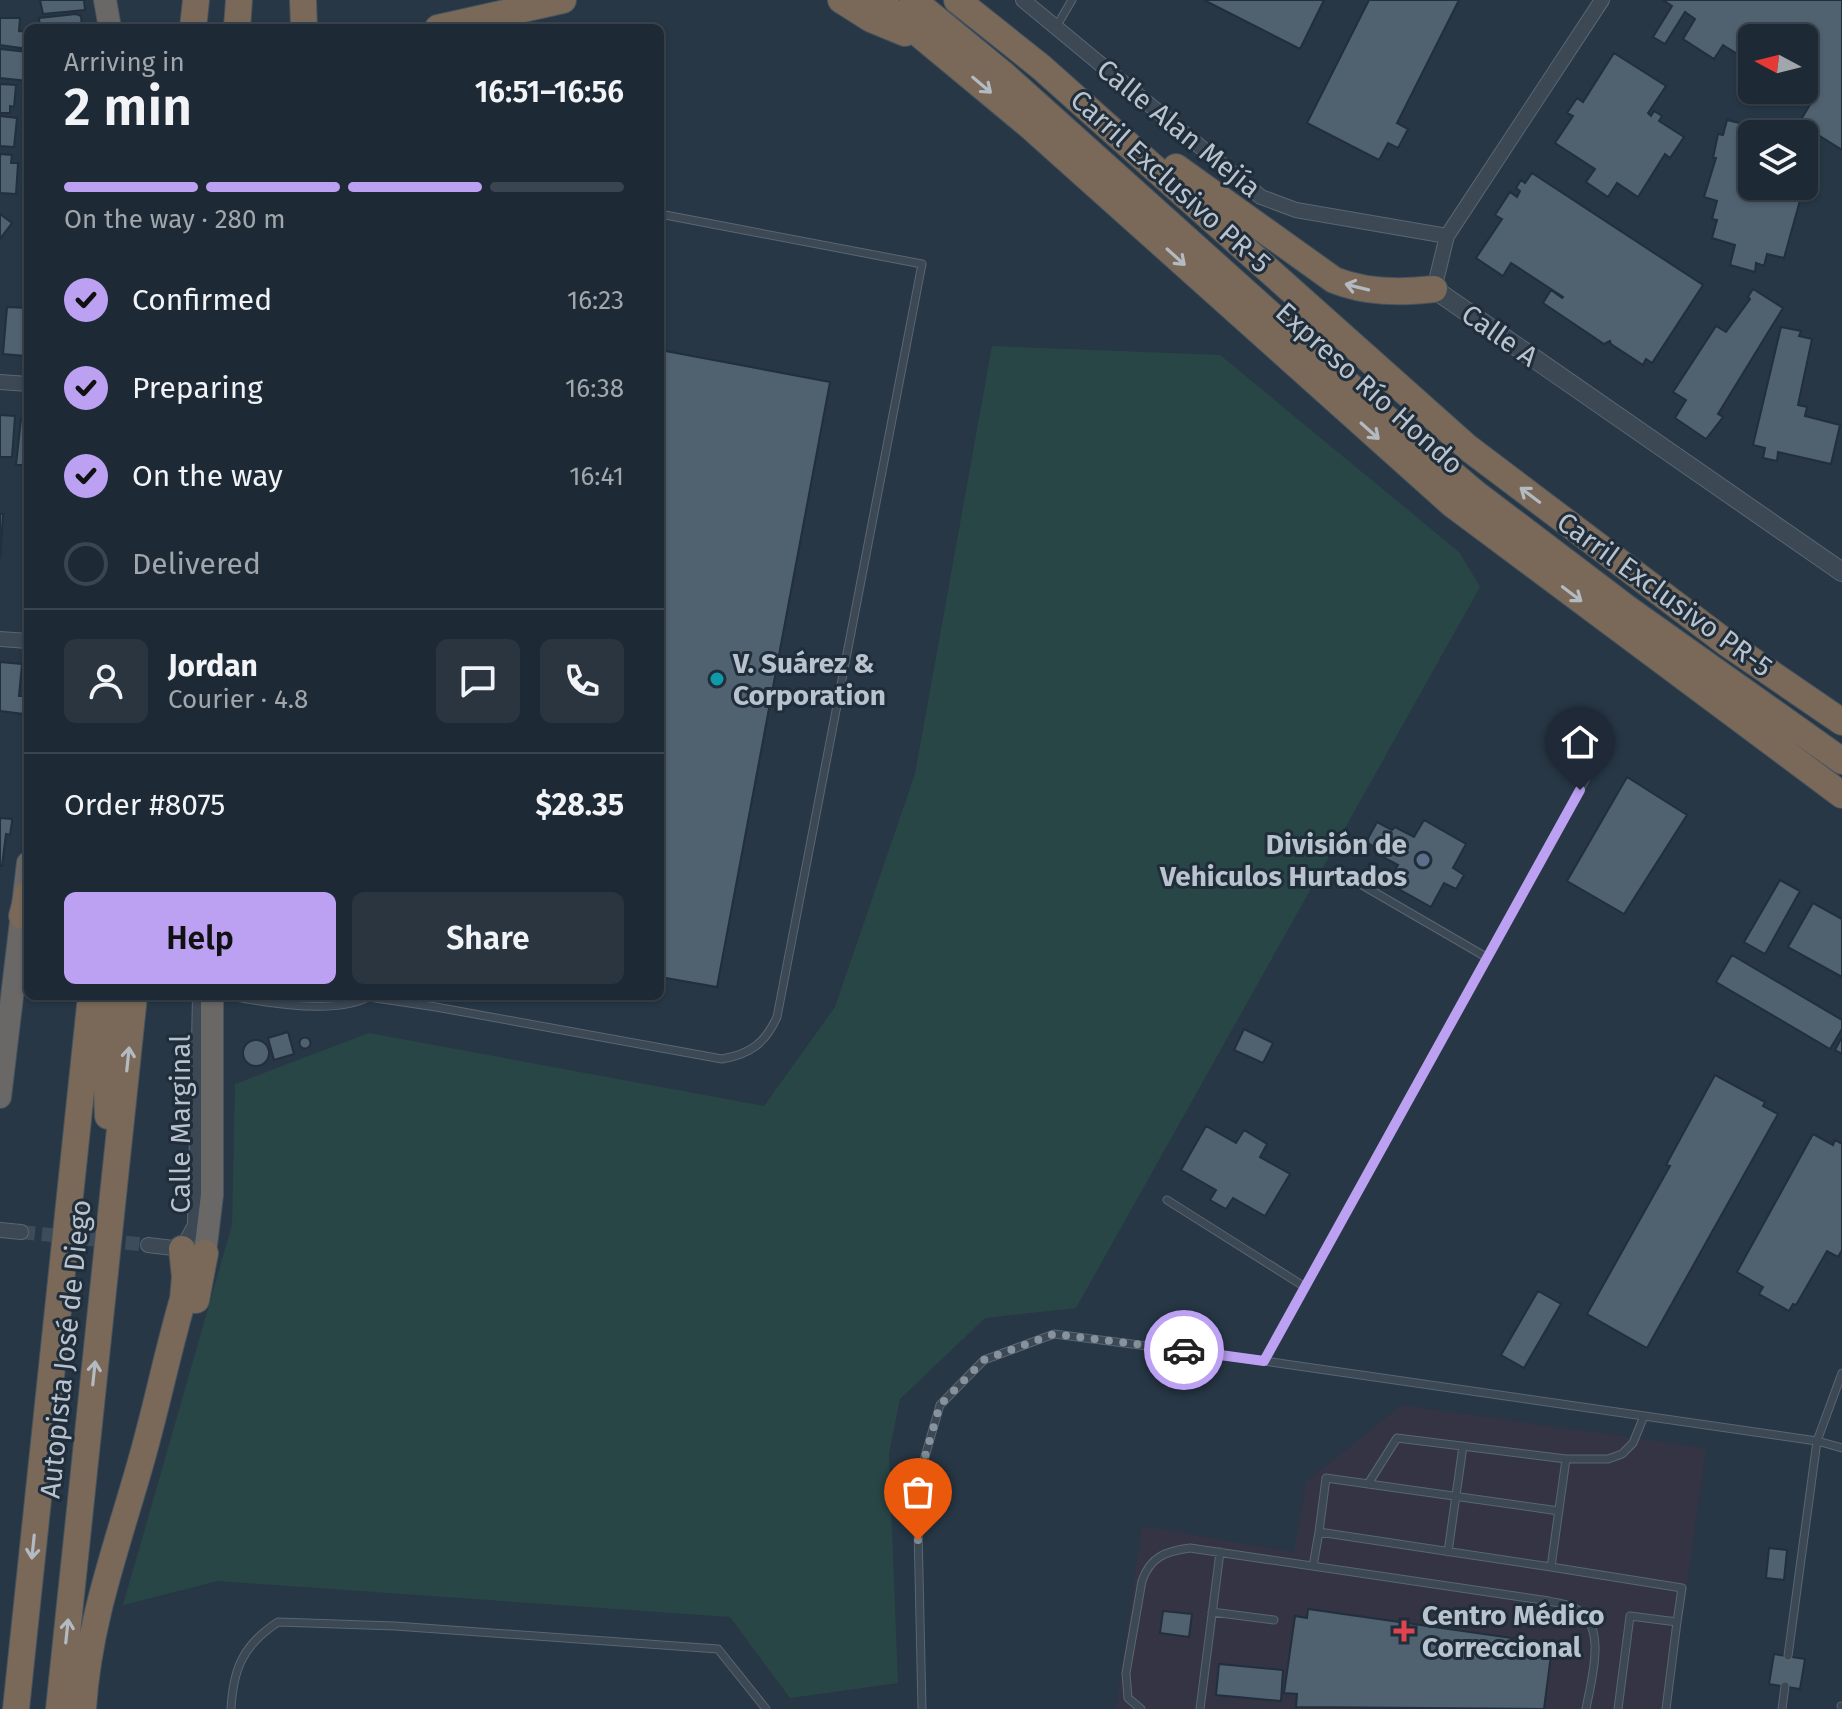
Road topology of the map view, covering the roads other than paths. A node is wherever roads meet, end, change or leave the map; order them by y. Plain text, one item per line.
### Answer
1 (105, 0) edge
2 (196, 0) edge
3 (239, 0) edge
4 (303, 0) edge
5 (317, 0) edge
6 (563, 0) edge
7 (841, 0) edge
8 (878, 0) edge
9 (913, 0) edge
10 (957, 0) edge
11 (1023, 0) edge
12 (1072, 0) edge
13 (1602, 0) edge
14 (109, 24) edge
15 (193, 24) edge
16 (237, 24) edge
17 (305, 24) edge
18 (307, 24) edge
19 (456, 24) edge
20 (1056, 27) junction
21 (936, 46) junction
22 (1041, 67) junction
23 (664, 215) edge
24 (1447, 236) junction
25 (1434, 289) junction
26 (0, 382) edge
27 (24, 384) edge
28 (1842, 572) edge
29 (0, 639) edge
30 (24, 641) edge
31 (1842, 722) edge
32 (1842, 761) edge
33 (1595, 762) dead end
34 (1842, 795) edge
35 (1350, 878) dead end
36 (24, 909) edge
37 (1486, 957) junction
38 (7, 982) edge
39 (91, 1000) edge
40 (113, 1000) edge
41 (134, 1000) edge
42 (200, 1000) edge
43 (212, 1000) edge
44 (251, 1000) edge
45 (362, 1000) edge
46 (390, 1000) edge
47 (2, 1060) edge
48 (106, 1063) junction
49 (0, 1097) edge
50 (1167, 1200) dead end
51 (111, 1214) junction
52 (69, 1215) junction
53 (0, 1230) edge
54 (21, 1232) tunnel mouth
55 (148, 1245) tunnel mouth
56 (194, 1251) junction
57 (1305, 1287) junction
58 (1264, 1361) junction
59 (1842, 1373) edge
60 (1644, 1416) junction
61 (1817, 1441) junction
62 (1463, 1446) junction
63 (1842, 1448) edge
64 (1566, 1459) junction
65 (1368, 1484) junction
66 (1455, 1496) junction
67 (1559, 1511) junction
68 (1319, 1532) junction
69 (1220, 1552) junction
70 (1448, 1552) junction
71 (1313, 1566) junction
72 (1551, 1567) junction
73 (1212, 1612) junction
74 (1274, 1620) dead end
75 (1677, 1622) junction
76 (1788, 1656) dead end
77 (1785, 1686) dead end
78 (16, 1709) edge
79 (59, 1709) edge
80 (84, 1709) edge
81 (231, 1709) edge
82 (766, 1709) edge
83 (922, 1709) edge
84 (1141, 1709) edge
85 (1200, 1709) edge
86 (1586, 1709) edge
87 (1618, 1709) edge
88 (1666, 1709) edge
89 (1782, 1709) edge

1 - 14 highway
2 - 15 highway
3 - 16 highway
4 - 17 highway
5 - 18 highway
6 - 19 highway
7 - 21 highway
8 - 21 highway, Expreso Río Hondo
9 - 32 highway, Carril Exclusivo PR-5
10 - 22 highway, Expreso Río Hondo
11 - 20 street, Calle Alan Mejía
12 - 20 lane
13 - 24 street, Calle A
20 - 24 street, Calle Alan Mejía
21 -> 34 highway, Expreso Río Hondo
25 -> 22 highway
31 -> 22 highway, Expreso Río Hondo
23 - 46 lane
24 - 25 street, Calle A
25 - 28 street, Calle A
26 - 27 street
29 - 30 street
33 - 37 lane
35 - 37 lane
36 - 38 highway
37 - 57 lane
38 - 47 highway
39 - 52 highway, Autopista José de Diego
40 - 48 highway
51 -> 41 highway, Autopista José de Diego
42 - 56 street, Calle Marginal
43 - 56 highway, Calle Marginal
44 - 45 lane
47 - 49 highway
48 - 51 highway
48 - 52 highway
50 - 57 lane
79 -> 51 highway, Autopista José de Diego
52 -> 78 highway, Autopista José de Diego
53 - 54 street
55 - 56 street
56 - 80 highway
57 - 58 lane
58 - 60 lane
58 - 83 lane
59 - 61 lane
60 - 61 lane
60 - 64 lane
61 - 63 lane
61 - 76 lane
62 - 64 lane
62 - 65 lane
62 - 66 lane
64 - 67 lane
65 - 66 lane
65 - 68 lane
66 - 67 lane
66 - 70 lane
67 - 72 lane
68 - 70 lane
68 - 71 lane
69 - 71 lane
69 - 73 lane
69 - 84 lane
70 - 72 lane
71 - 86 lane
72 - 75 lane
73 - 74 lane
73 - 85 lane
75 - 87 lane
75 - 88 lane
77 - 89 lane
81 - 82 lane

